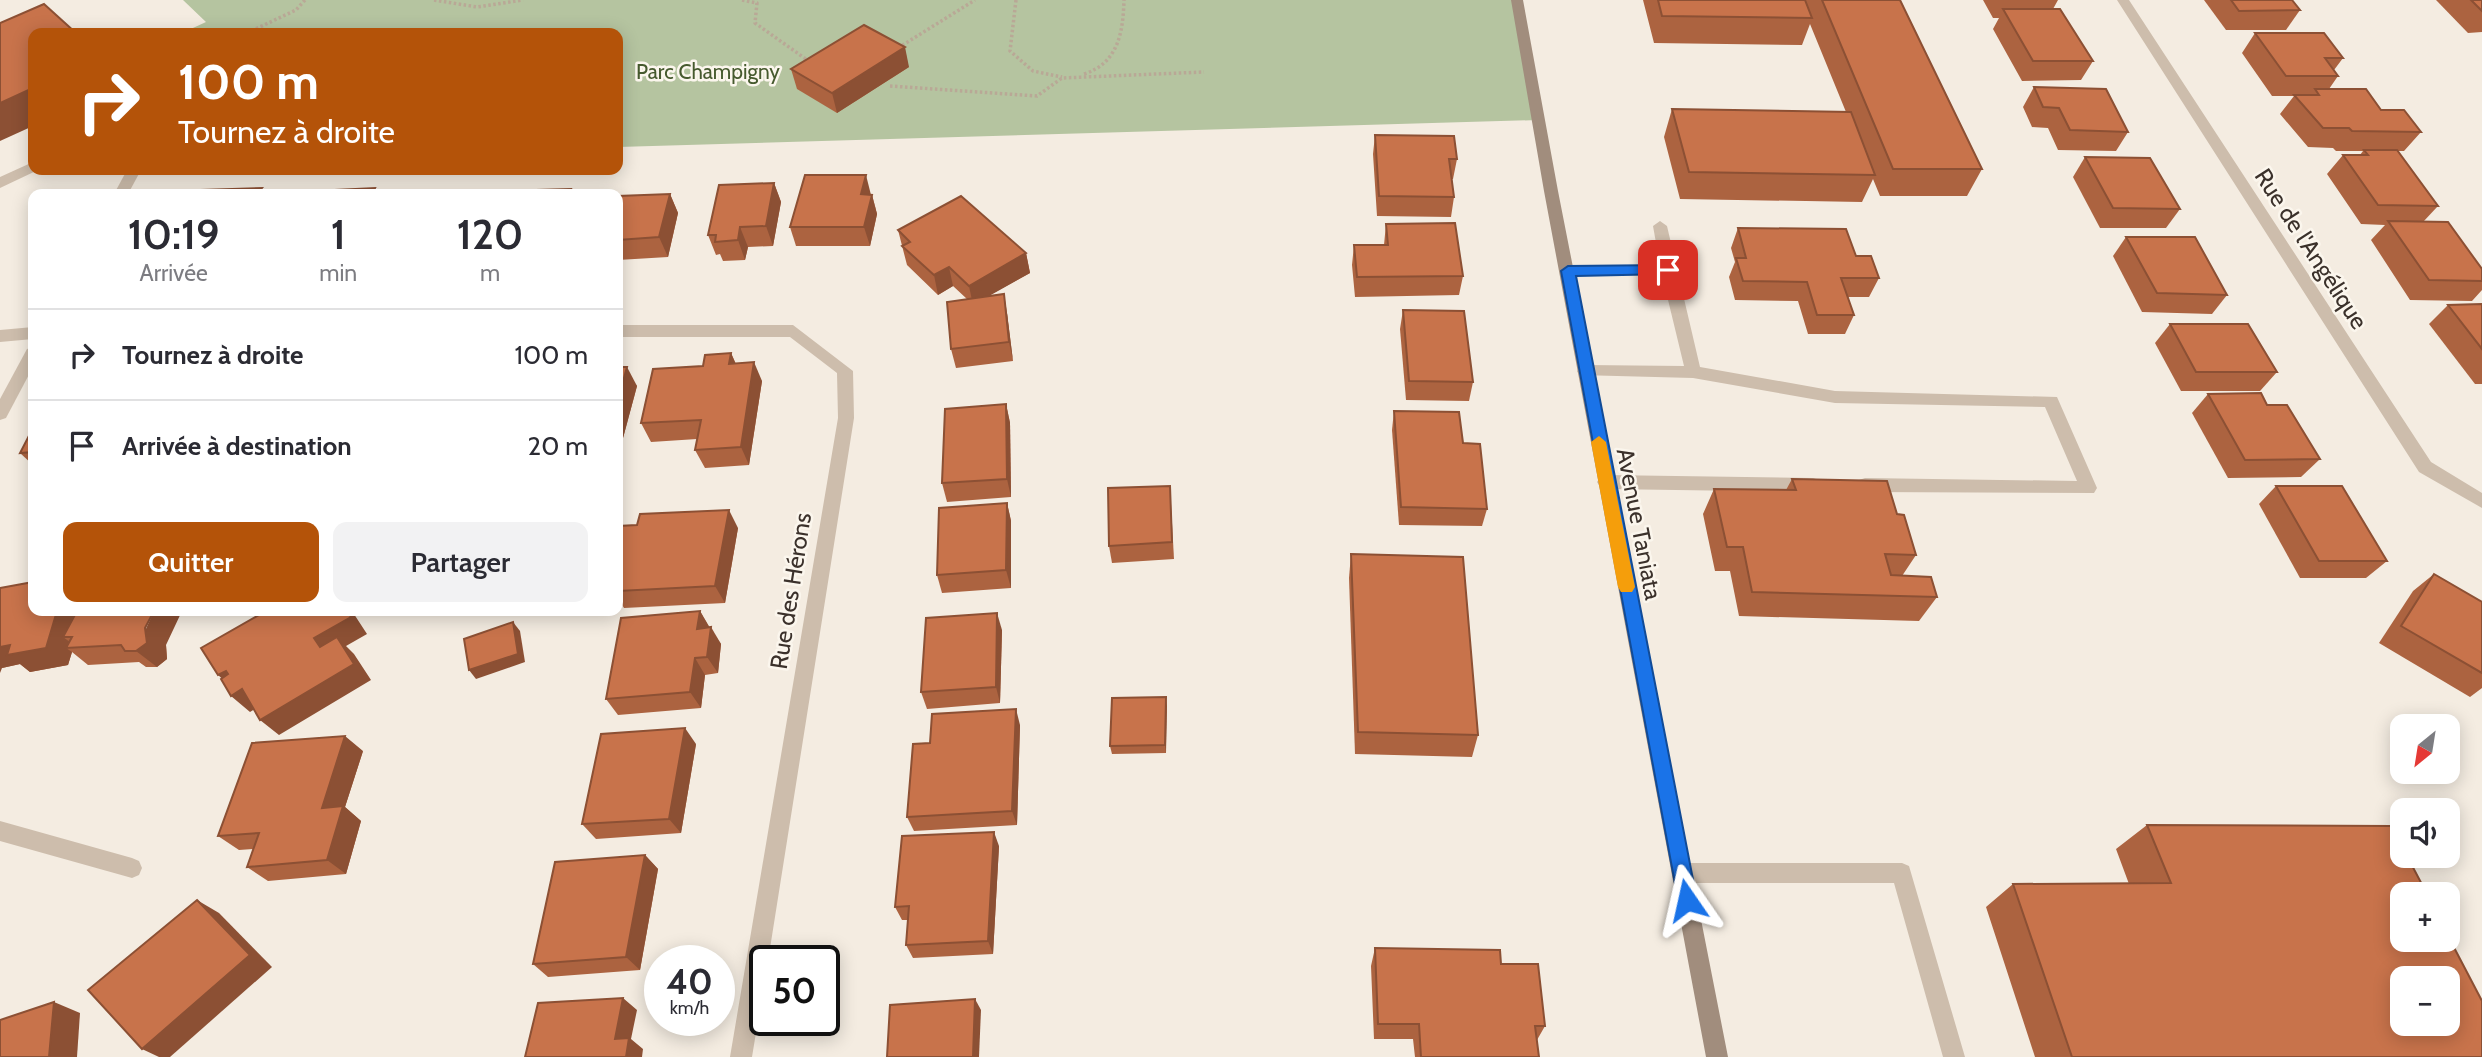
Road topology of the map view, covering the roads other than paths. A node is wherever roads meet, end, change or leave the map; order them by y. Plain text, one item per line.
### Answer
1 (1517, 0) edge
2 (2123, 0) edge
3 (28, 169) edge
4 (0, 183) edge
5 (1660, 226) dead end
6 (1668, 270) junction
7 (1568, 271) junction
8 (623, 331) edge
9 (28, 333) edge
10 (0, 336) edge
11 (28, 362) edge
12 (1585, 371) junction
13 (1693, 372) junction
14 (0, 414) edge
15 (1606, 482) junction
16 (1826, 485) edge
17 (1854, 485) edge
18 (2482, 501) edge
19 (0, 831) edge
20 (132, 868) dead end
21 (1682, 873) junction
22 (741, 1057) edge
23 (1717, 1057) edge
24 (1954, 1057) edge

1 - 7 main road, Avenue Taniata
2 - 18 street, Rue de l'Angélique
3 - 4 street
5 - 6 street
6 - 7 street
6 - 13 street
7 - 12 main road, Avenue Taniata
8 - 22 street, Rue des Hérons
9 - 10 street
11 - 14 street
12 - 13 street
12 - 15 main road, Avenue Taniata
13 - 17 street
15 - 16 street
15 - 21 main road, Avenue Taniata
19 - 20 street
21 - 23 main road, Avenue Taniata
21 - 24 street

